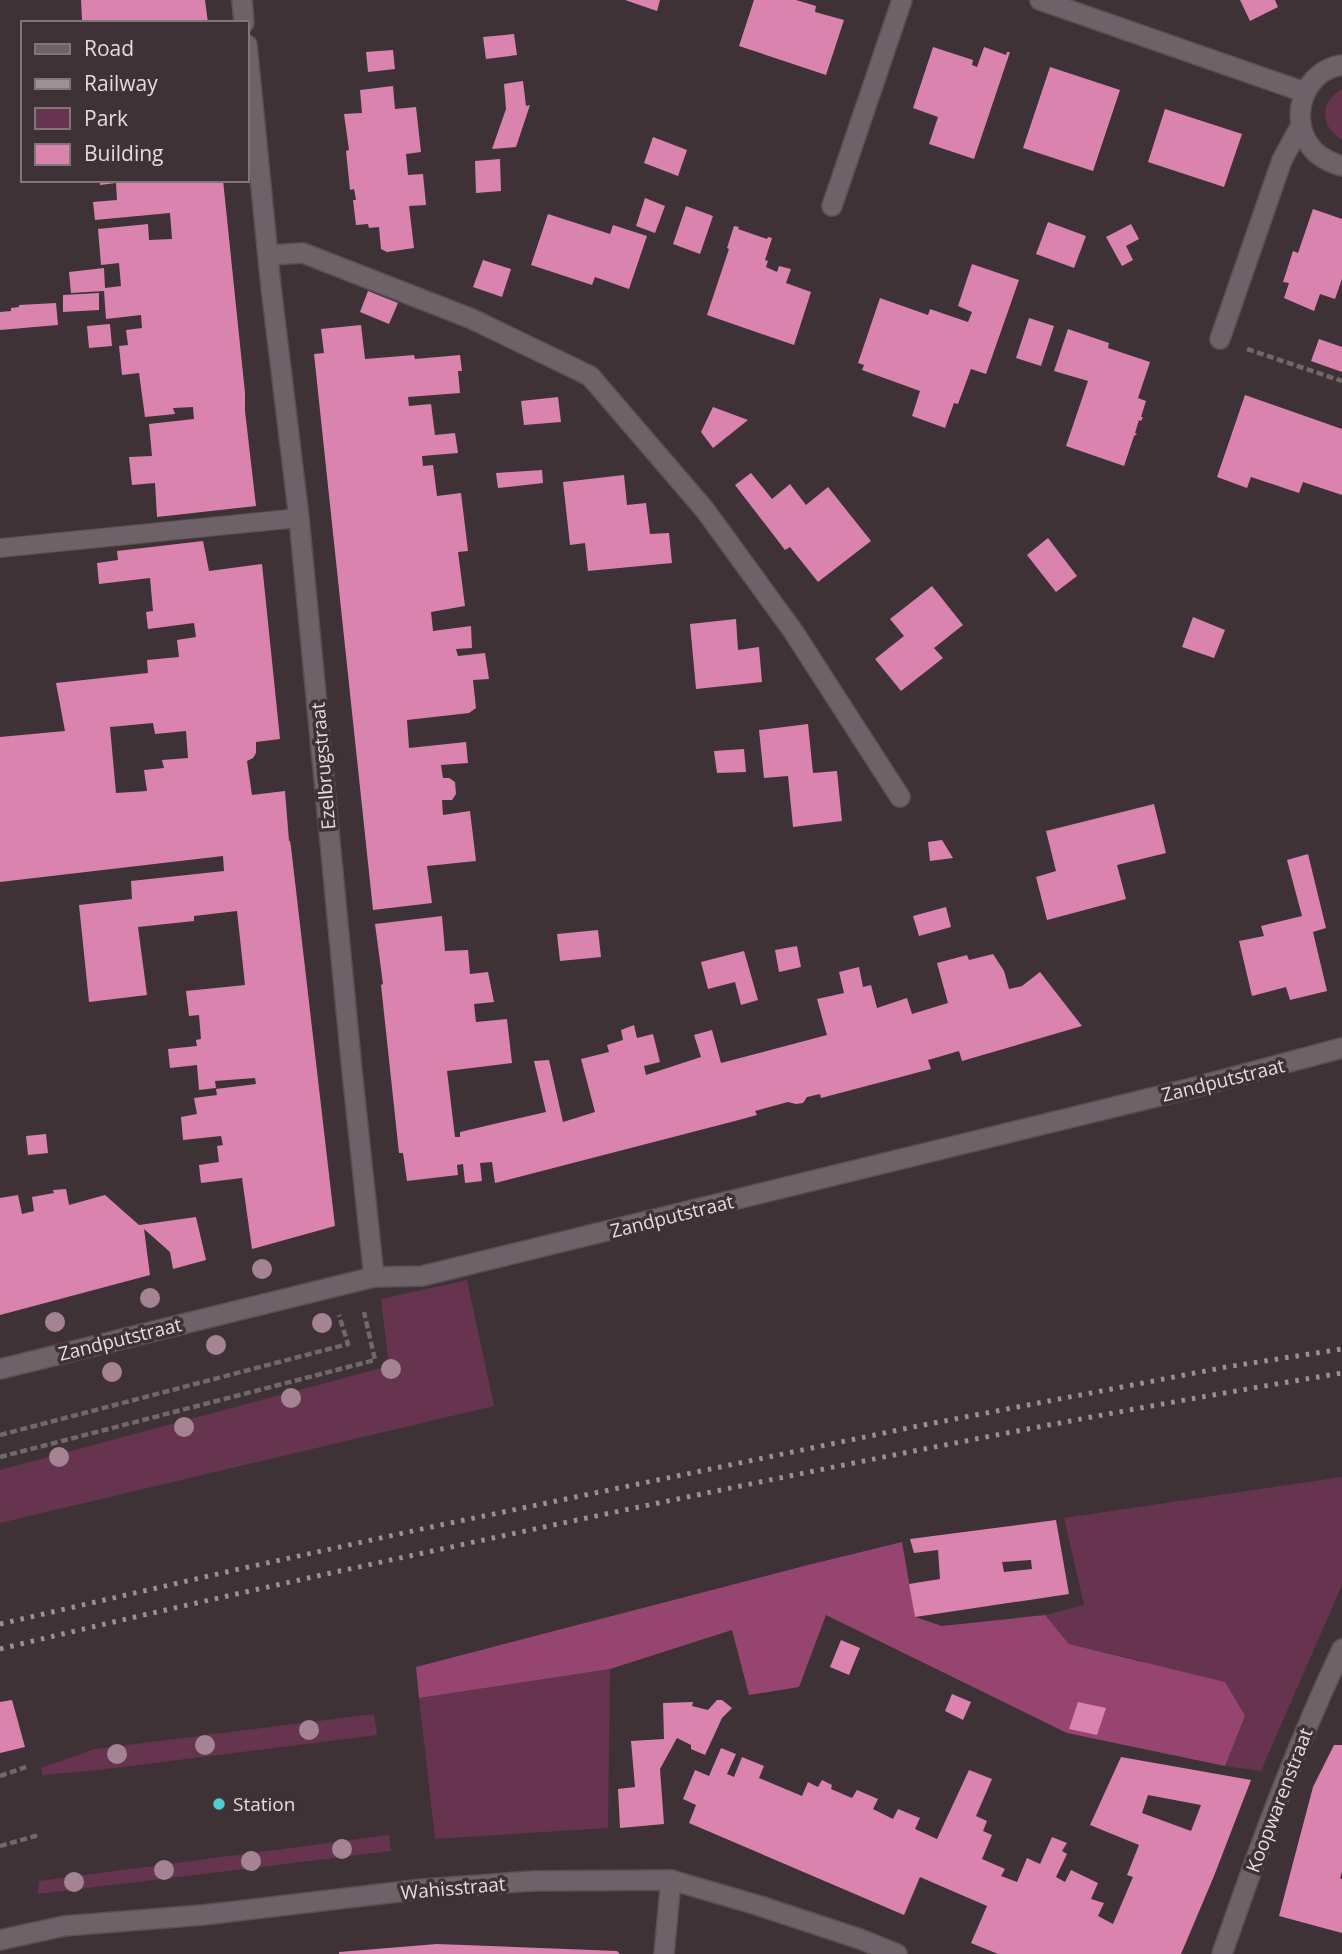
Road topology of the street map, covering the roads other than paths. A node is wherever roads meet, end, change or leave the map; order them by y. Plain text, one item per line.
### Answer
1 (242, 0) edge
2 (902, 0) edge
3 (1050, 2) edge
4 (244, 21) edge
5 (248, 55) edge
6 (1342, 65) edge
7 (1304, 92) junction
8 (1300, 127) junction
9 (1342, 166) edge
10 (832, 206) dead end
11 (269, 255) junction
12 (1220, 339) road end
13 (299, 518) junction
14 (0, 548) edge
15 (900, 797) dead end
16 (1342, 1048) edge
17 (366, 1279) junction
18 (0, 1369) edge
19 (1342, 1649) edge
20 (671, 1880) junction
21 (0, 1940) edge
22 (664, 1954) edge
23 (897, 1954) edge
24 (1222, 1954) edge

1 - 4 street
2 - 10 street
3 - 7 street
5 - 11 street, Ezelbrugstraat
6 - 7 street
7 - 8 street
8 - 9 street
8 - 12 street
11 - 13 street, Ezelbrugstraat
11 - 15 street
13 - 14 lane
13 - 17 street, Ezelbrugstraat
16 - 17 street, Zandputstraat
17 - 18 street, Zandputstraat
19 - 24 street, Koopwarenstraat
20 - 21 street, Wahisstraat
20 - 22 street
20 - 23 street, Wahisstraat

